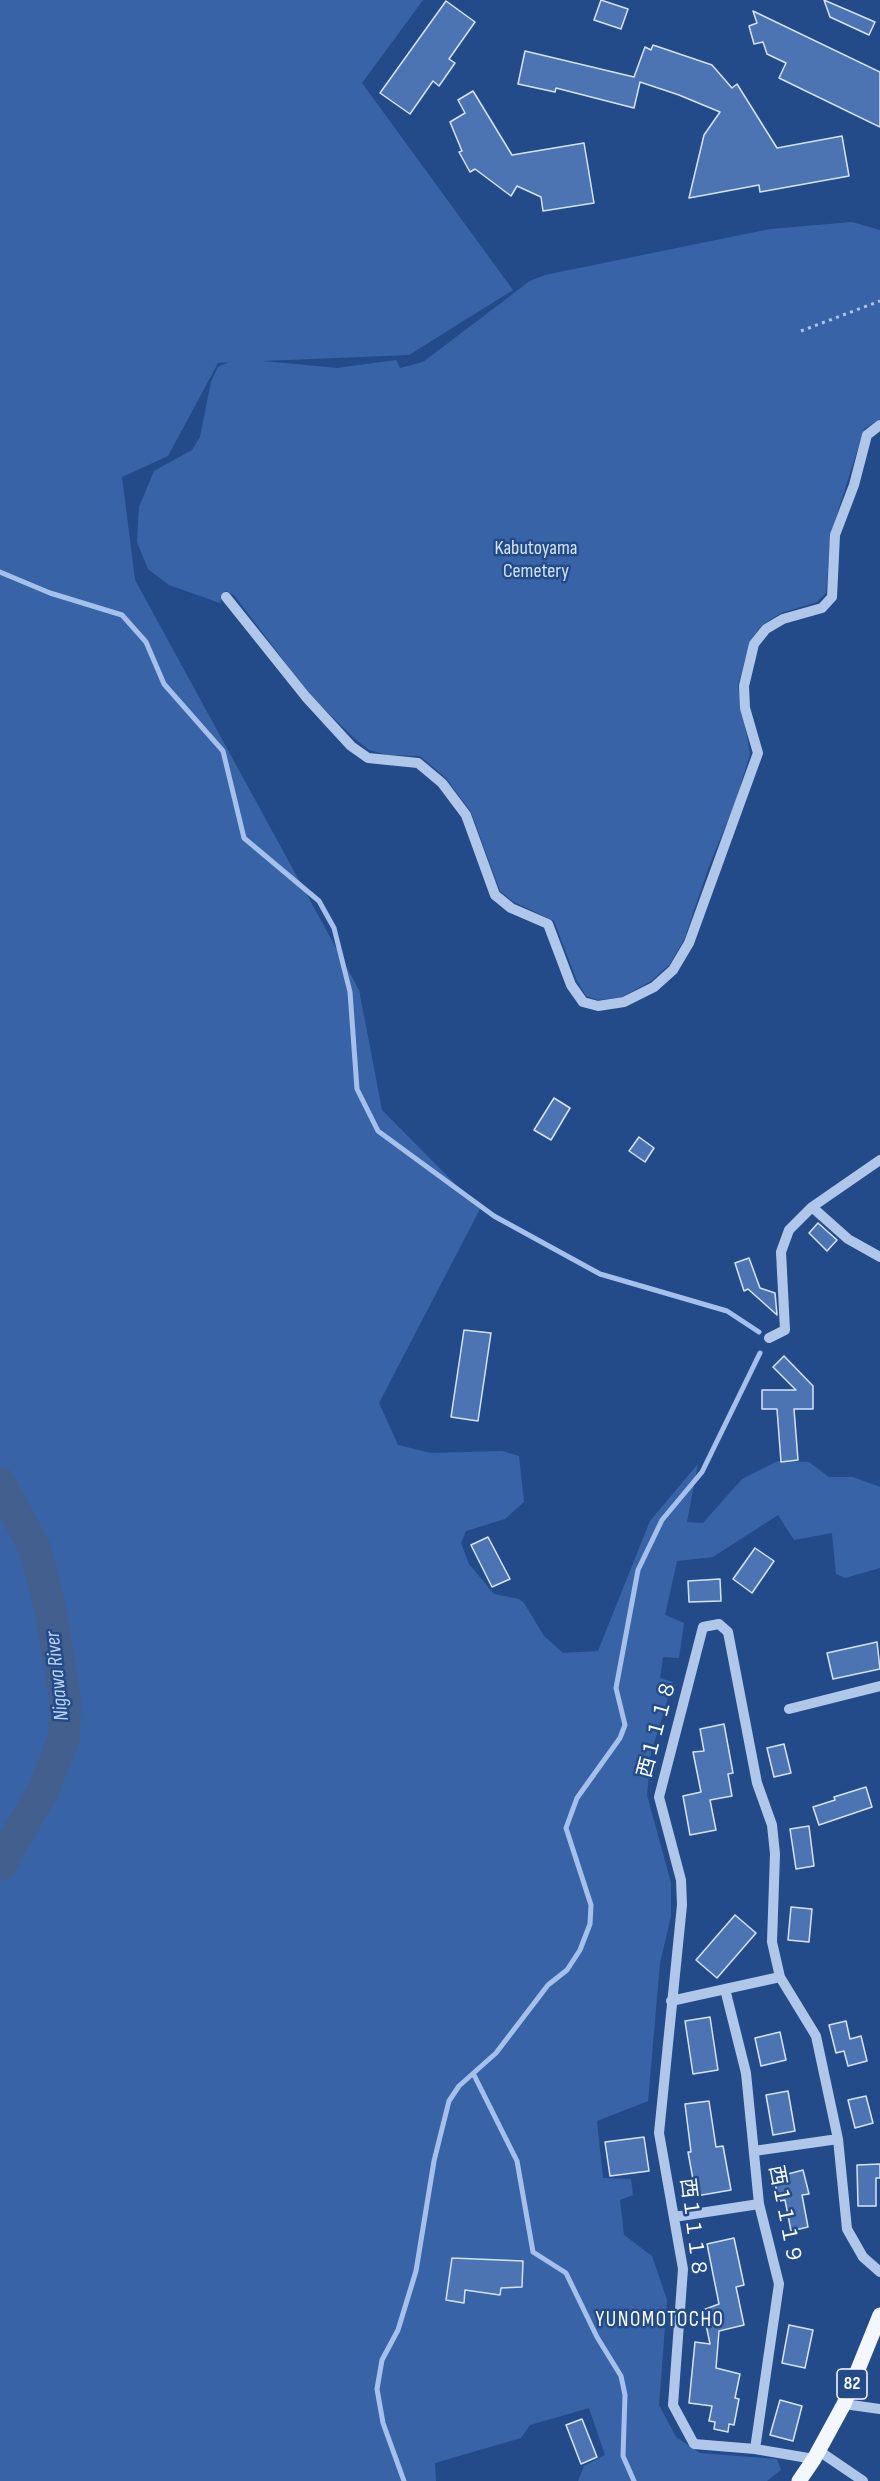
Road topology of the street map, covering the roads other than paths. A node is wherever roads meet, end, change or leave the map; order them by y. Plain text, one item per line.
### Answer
1 (880, 425) edge
2 (226, 597) dead end
3 (880, 1160) edge
4 (812, 1207) junction
5 (880, 1257) edge
6 (769, 1338) dead end
7 (880, 1686) edge
8 (789, 1709) dead end
9 (780, 1977) junction
10 (725, 1989) junction
11 (671, 2001) junction
12 (838, 2139) junction
13 (754, 2151) junction
14 (759, 2204) junction
15 (674, 2217) junction
16 (880, 2272) edge
17 (880, 2315) edge
18 (844, 2404) junction
19 (880, 2409) edge
20 (755, 2449) junction
21 (817, 2455) junction
22 (799, 2481) edge
23 (864, 2481) edge

1 - 2 street
3 - 4 street
4 - 5 street
4 - 6 street
7 - 8 street
9 - 10 street
9 - 11 street, 西１１１８
9 - 12 street, 西１１１８
10 - 11 street
10 - 13 street, 西１１１９
11 - 15 street, 西１１１８
12 - 13 street
12 - 16 street, 西１１１８
13 - 14 street, 西１１１９
14 - 15 street
14 - 20 street, 西１１１９
15 - 20 street, 西１１１８
17 - 18 main road, 82
18 - 19 street
18 - 21 main road, 82
20 - 21 street, 西１１１８
21 - 22 main road, 82
21 - 23 street

